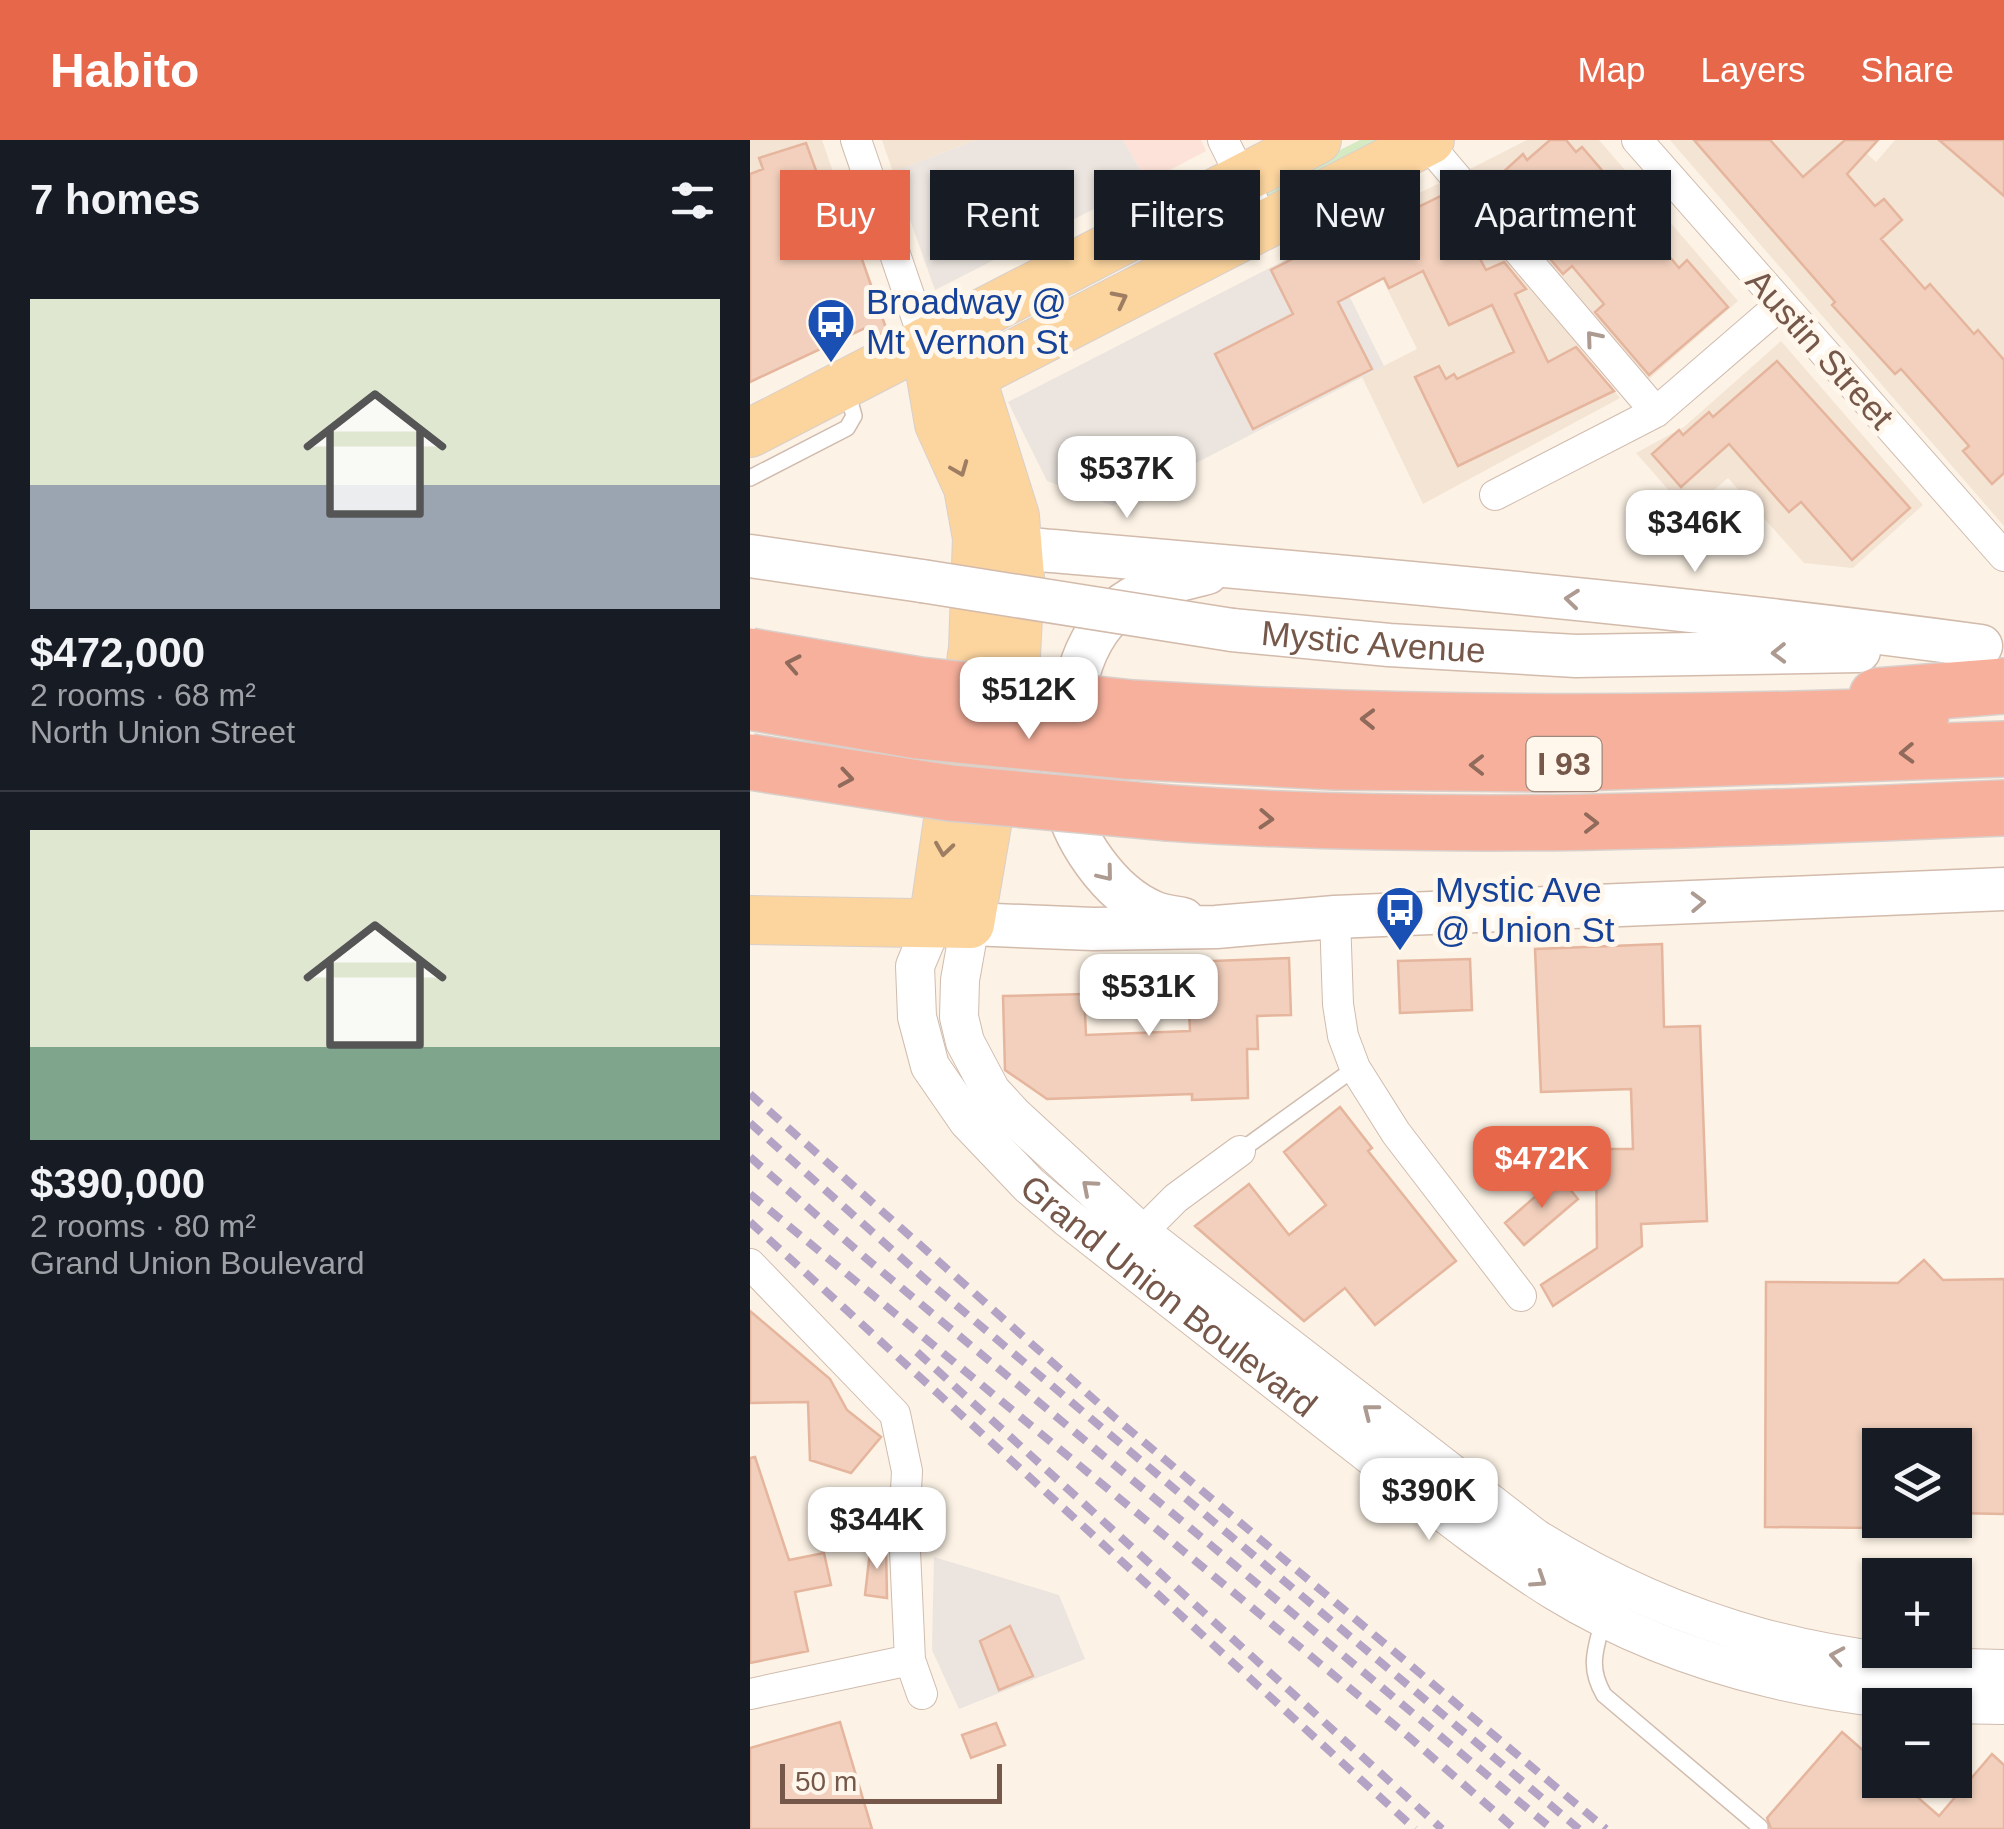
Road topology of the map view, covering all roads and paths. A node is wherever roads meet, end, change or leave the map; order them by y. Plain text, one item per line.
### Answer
1 (856, 140) edge
2 (1317, 140) edge
3 (1637, 140) edge
4 (1428, 141) edge
5 (1232, 159) edge
6 (1265, 225) junction
7 (1780, 305) junction
8 (940, 358) junction
9 (845, 384) junction
10 (1656, 412) junction
11 (750, 433) edge
12 (750, 478) edge
13 (1495, 495) dead end
14 (750, 556) edge
15 (997, 556) junction
16 (2004, 556) edge
17 (1231, 566) junction
18 (750, 656) edge
19 (1996, 659) edge
20 (750, 702) edge
21 (2004, 712) edge
22 (1570, 721) junction
23 (1128, 729) junction
24 (2004, 750) edge
25 (750, 762) edge
26 (2004, 808) edge
27 (2004, 889) edge
28 (1335, 917) junction
29 (750, 920) edge
30 (952, 923) junction
31 (1216, 927) junction
32 (1355, 1068) junction
33 (1240, 1151) joint
34 (1129, 1245) junction
35 (750, 1264) edge
36 (1521, 1296) dead end
37 (1611, 1602) junction
38 (1707, 1641) junction
39 (910, 1660) junction
40 (2004, 1669) edge
41 (750, 1694) edge
42 (922, 1694) dead end
43 (2004, 1705) edge
44 (1760, 1827) edge

1 - 8 street
2 - 5 main road
3 - 7 street, Austin Street
4 - 6 main road
10 -> 4 street
5 - 6 street
5 - 8 main road
8 -> 6 main road
7 - 10 street
7 - 16 street, Austin Street
8 - 9 main road
8 - 15 main road
9 - 11 main road
9 - 12 lane
10 - 13 street
19 -> 14 main road, Mystic Avenue, bridge
15 - 17 main road
15 - 30 main road
19 -> 17 main road
17 -> 31 main road
23 -> 18 highway, I 93, bridge
19 - 22 highway
20 - 23 highway, I 93, bridge
21 - 22 highway, I 93
22 -> 23 highway, I 93
24 -> 23 highway, I 93
25 -> 26 highway, I 93, bridge
28 -> 27 main road
28 - 31 main road
28 - 32 street
29 - 30 main road
30 - 31 main road
30 - 34 street, Grand Union Boulevard
32 - 33 lane
32 - 36 street
33 - 34 street
34 - 37 street, Grand Union Boulevard
35 - 39 street
37 - 38 street, Grand Union Boulevard
37 - 44 lane
40 -> 38 street, Grand Union Boulevard
38 - 43 street, Grand Union Boulevard
39 - 41 street
39 - 42 street

